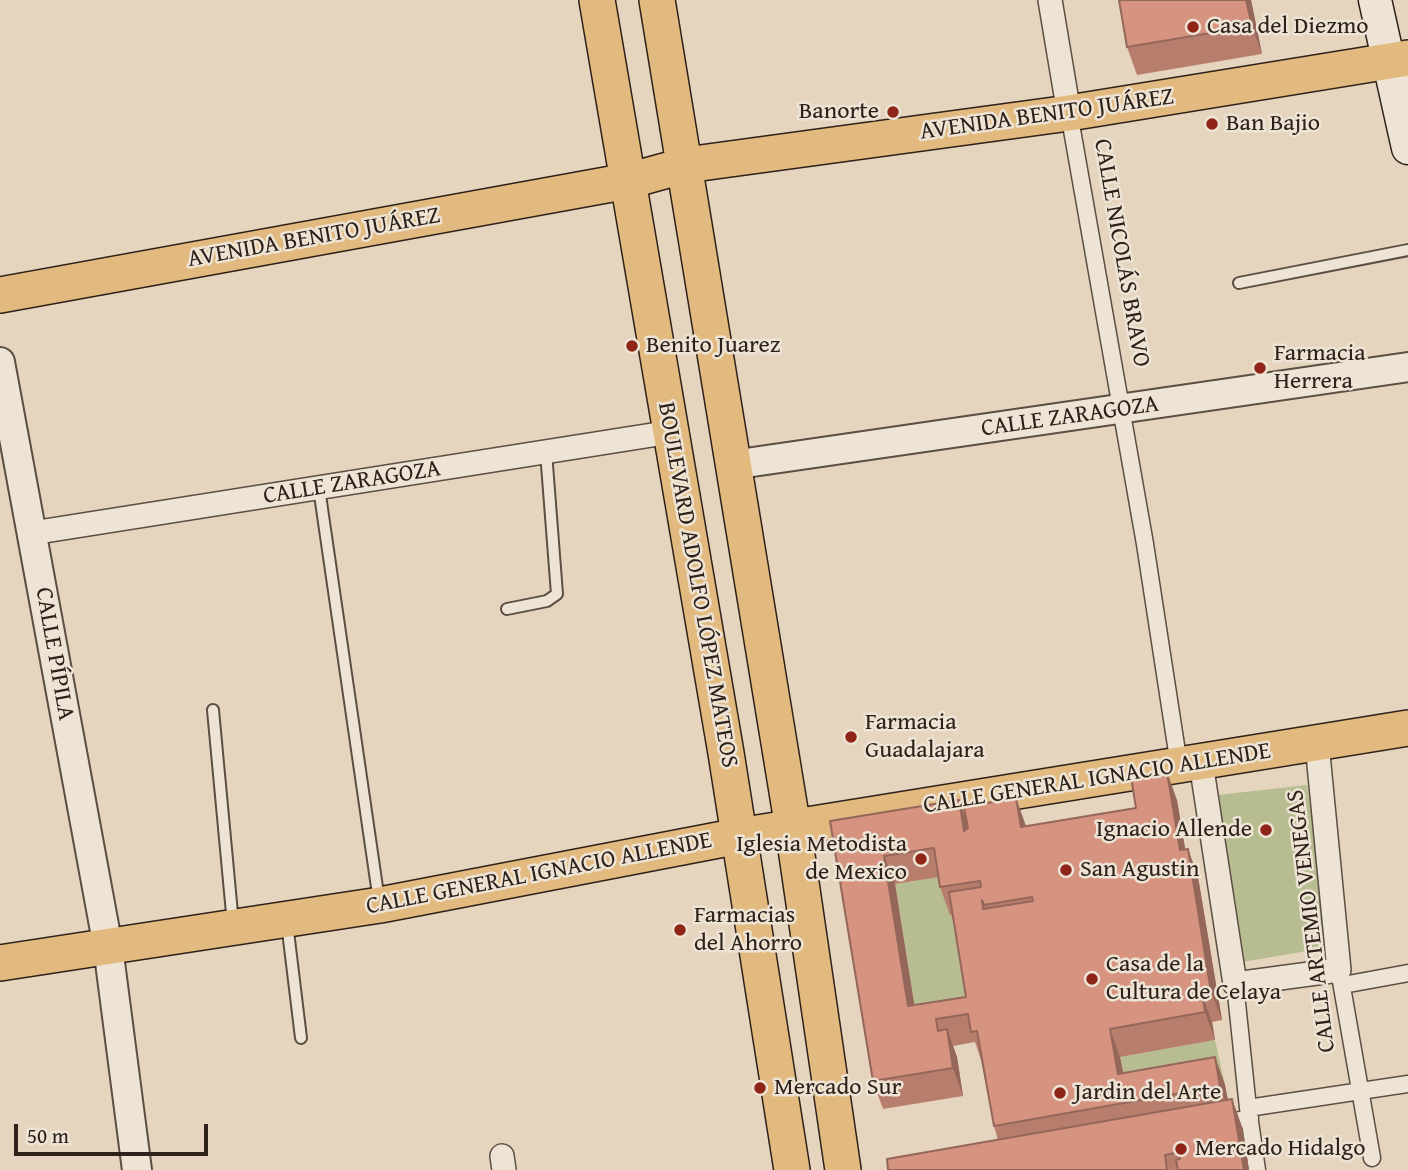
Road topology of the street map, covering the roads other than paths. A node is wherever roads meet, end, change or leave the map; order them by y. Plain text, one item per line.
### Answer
1 (597, 0) edge
2 (657, 0) edge
3 (1050, 0) edge
4 (1375, 0) edge
5 (1399, 60) edge
6 (1069, 113) junction
7 (1408, 148) edge
8 (686, 165) junction
9 (628, 181) junction
10 (1408, 250) edge
11 (1239, 284) dead end
12 (0, 295) edge
13 (0, 362) edge
14 (1408, 367) edge
15 (1122, 410) junction
16 (671, 432) junction
17 (546, 452) junction
18 (732, 465) junction
19 (319, 488) junction
20 (32, 533) junction
21 (507, 609) dead end
22 (213, 710) dead end
23 (1408, 728) edge
24 (1317, 744) junction
25 (1190, 764) junction
26 (793, 828) junction
27 (738, 836) junction
28 (380, 905) junction
29 (287, 920) junction
30 (234, 928) junction
31 (108, 947) junction
32 (0, 963) edge
33 (1408, 973) edge
34 (1341, 977) junction
35 (1235, 984) junction
36 (300, 1038) dead end
37 (1408, 1084) edge
38 (1360, 1092) junction
39 (1249, 1113) junction
40 (1208, 1126) edge
41 (1372, 1158) dead end
42 (137, 1170) edge
43 (792, 1170) edge
44 (843, 1170) edge
45 (1258, 1170) edge

1 - 9 main road, BOULEVARD ADOLFO LÓPEZ MATEOS
2 - 8 main road
3 - 6 street, CALLE NICOLÁS BRAVO
4 - 5 main road
5 - 6 main road, AVENIDA BENITO JUÁREZ
5 - 7 main road
6 - 8 main road, AVENIDA BENITO JUÁREZ
6 - 15 street, CALLE NICOLÁS BRAVO
8 - 9 main road, AVENIDA BENITO JUÁREZ
8 - 18 main road
9 - 12 main road, AVENIDA BENITO JUÁREZ
9 - 16 main road, BOULEVARD ADOLFO LÓPEZ MATEOS
10 - 11 lane
13 - 20 street, CALLE PÍPILA
14 - 15 street, CALLE ZARAGOZA
15 - 18 street, CALLE ZARAGOZA
15 - 25 street, CALLE NICOLÁS BRAVO
16 - 17 street, CALLE ZARAGOZA
16 - 27 main road, BOULEVARD ADOLFO LÓPEZ MATEOS
17 - 19 street, CALLE ZARAGOZA
17 - 21 lane
18 - 26 main road
19 - 20 street, CALLE ZARAGOZA
19 - 28 lane
20 - 31 street, CALLE PÍPILA
22 - 30 lane
23 - 24 main road, CALLE GENERAL IGNACIO ALLENDE
24 - 25 main road, CALLE GENERAL IGNACIO ALLENDE
24 - 34 street, CALLE ARTEMIO VENEGAS
25 - 26 main road, CALLE GENERAL IGNACIO ALLENDE
25 - 35 street
26 - 27 main road, CALLE GENERAL IGNACIO ALLENDE
26 - 44 main road
27 - 28 main road, CALLE GENERAL IGNACIO ALLENDE
27 - 43 main road, BOULEVARD ADOLFO LÓPEZ MATEOS
28 - 29 main road, CALLE GENERAL IGNACIO ALLENDE
29 - 30 main road, CALLE GENERAL IGNACIO ALLENDE
29 - 36 lane
30 - 31 main road, CALLE GENERAL IGNACIO ALLENDE
31 - 32 main road, CALLE GENERAL IGNACIO ALLENDE
31 - 42 street, CALLE PÍPILA
33 - 34 street
34 - 35 street
34 - 38 street, CALLE ARTEMIO VENEGAS
35 - 39 street
37 - 38 street
38 - 39 street
38 - 41 street, CALLE ARTEMIO VENEGAS
39 - 40 street
39 - 45 street

